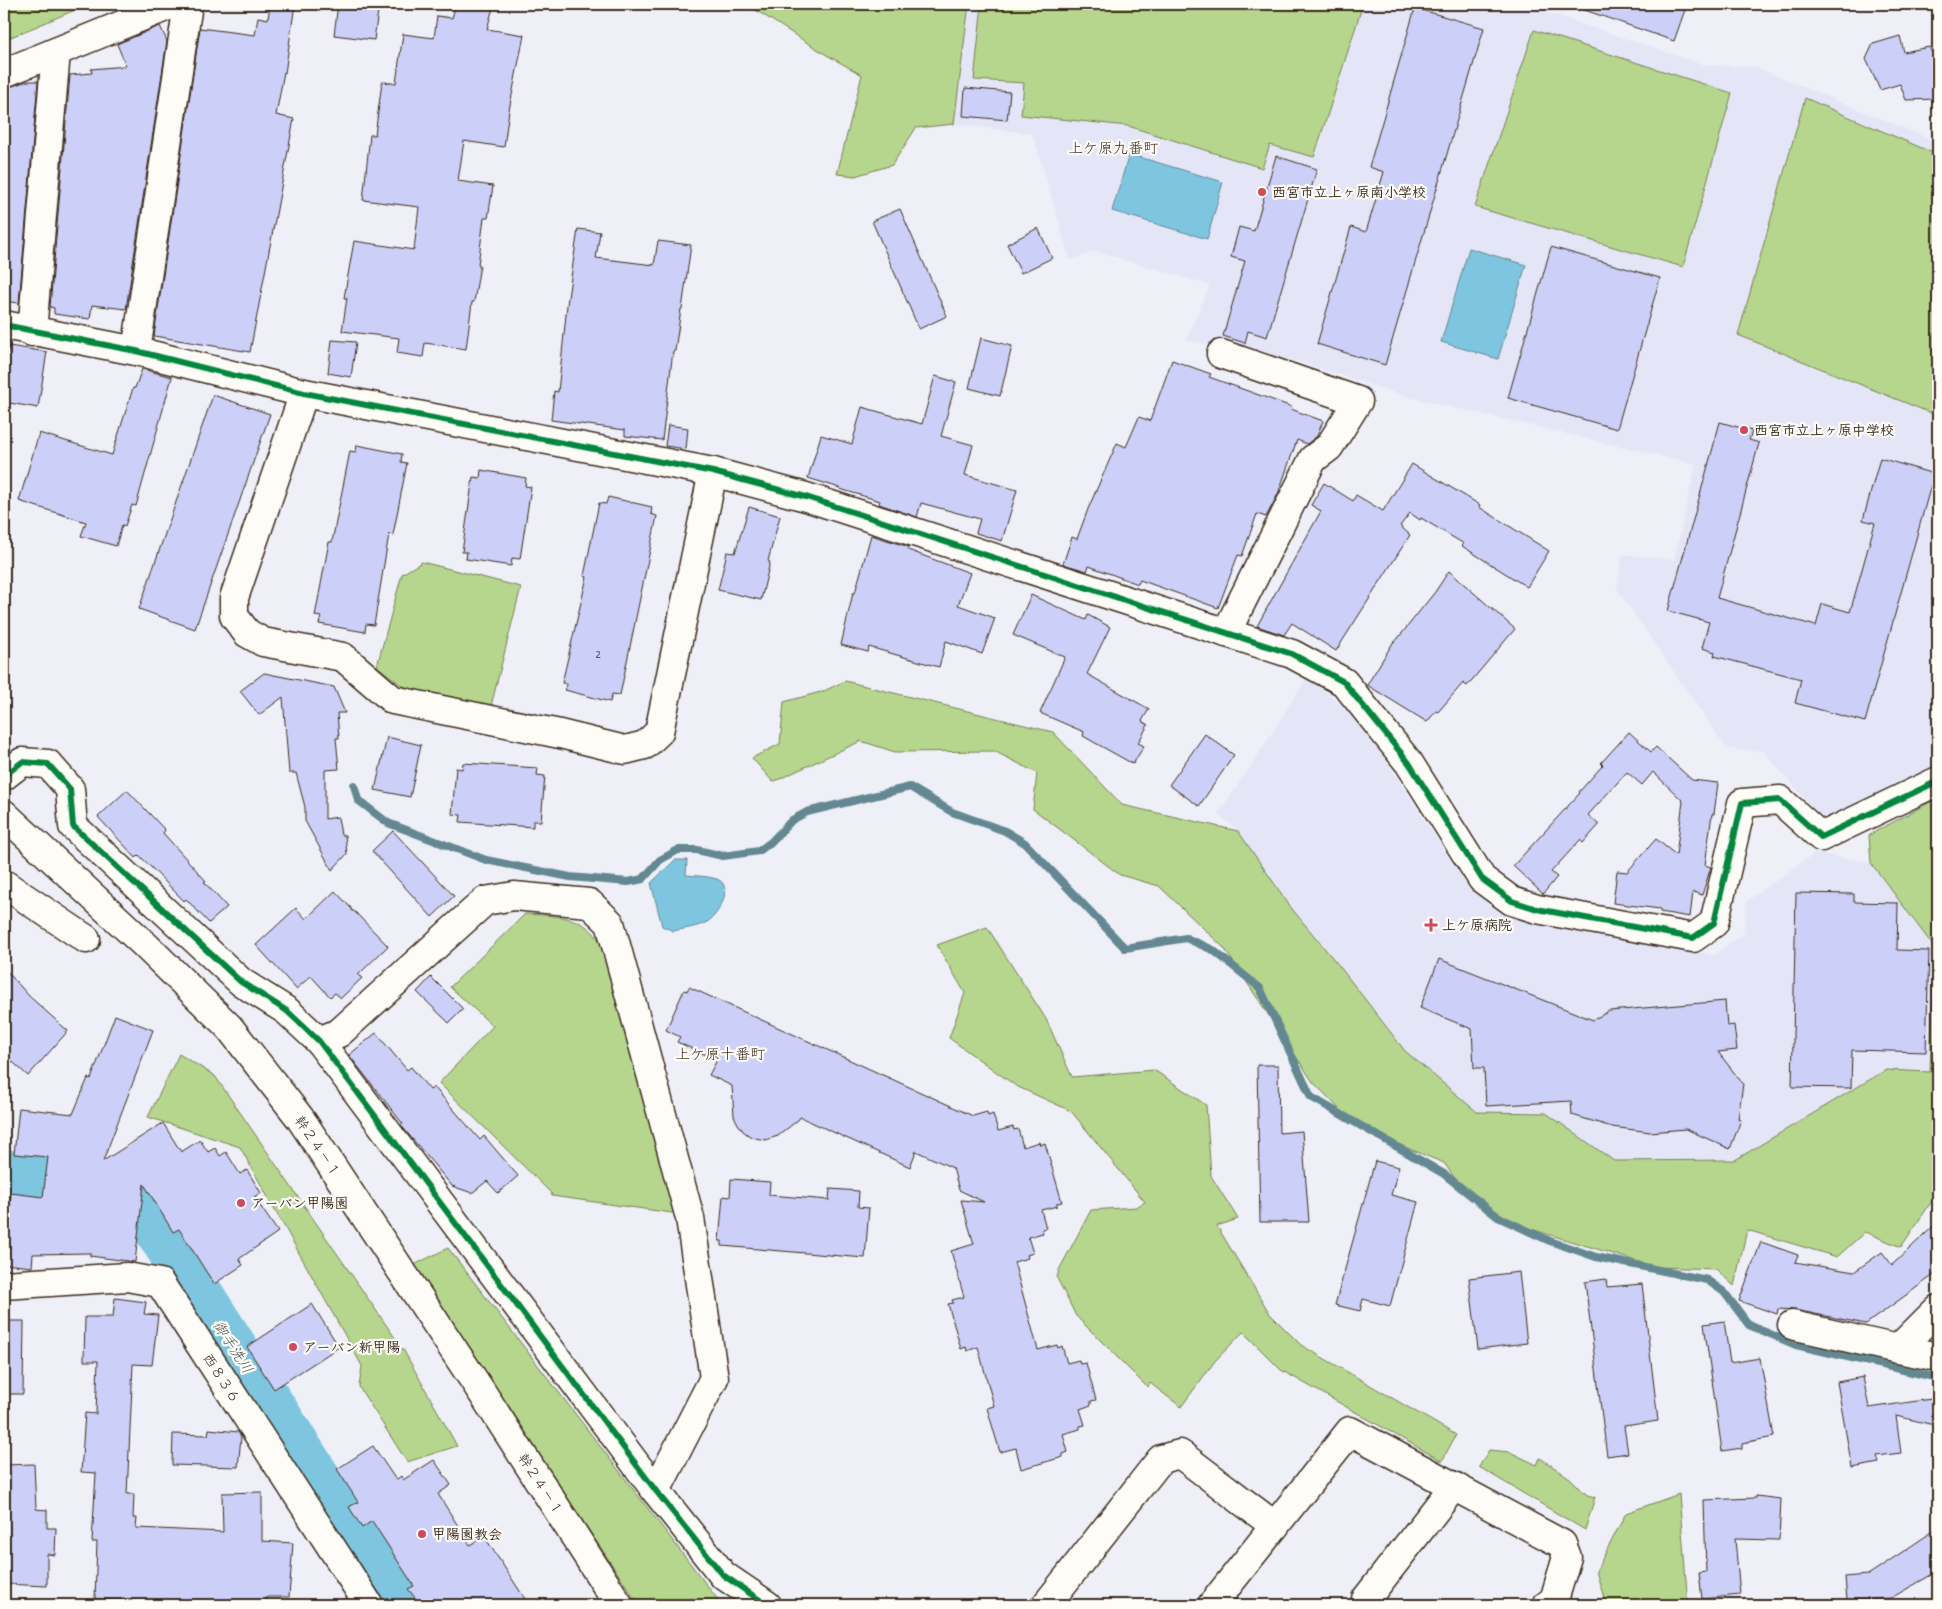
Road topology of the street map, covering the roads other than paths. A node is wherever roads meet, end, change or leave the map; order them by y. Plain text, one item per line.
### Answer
1 (173, 4) edge
2 (188, 4) edge
3 (56, 52) junction
4 (4, 74) edge
5 (4, 325) edge
6 (32, 332) junction
7 (136, 351) junction
8 (1221, 354) dead end
9 (304, 392) junction
10 (713, 472) junction
11 (1226, 633) junction
12 (4, 776) edge
13 (1938, 781) edge
14 (4, 814) edge
15 (4, 884) edge
16 (86, 939) dead end
17 (319, 1041) junction
18 (4, 1285) edge
19 (1938, 1309) edge
20 (1792, 1325) dead end
21 (1898, 1349) junction
22 (1938, 1357) edge
23 (1454, 1486) junction
24 (656, 1491) junction
25 (1275, 1526) junction
26 (369, 1605) edge
27 (619, 1605) edge
28 (767, 1605) edge
29 (1046, 1605) edge
30 (1212, 1605) edge
31 (1366, 1605) edge
32 (1546, 1605) edge

1 - 3 street
2 - 7 street
3 - 4 street
3 - 6 street
5 - 6 street
6 - 7 street
7 - 9 street
8 - 11 street
9 - 10 street
9 - 10 street
10 - 11 street
11 - 13 street
12 - 17 street
14 - 27 street, 幹２４－１
15 - 16 street
17 - 24 street
17 - 24 street
18 - 26 street, 西８３６
19 - 21 street
20 - 21 street
21 - 22 street
23 - 25 street
23 - 31 street
23 - 32 street
24 - 28 street
25 - 29 street
25 - 30 street

